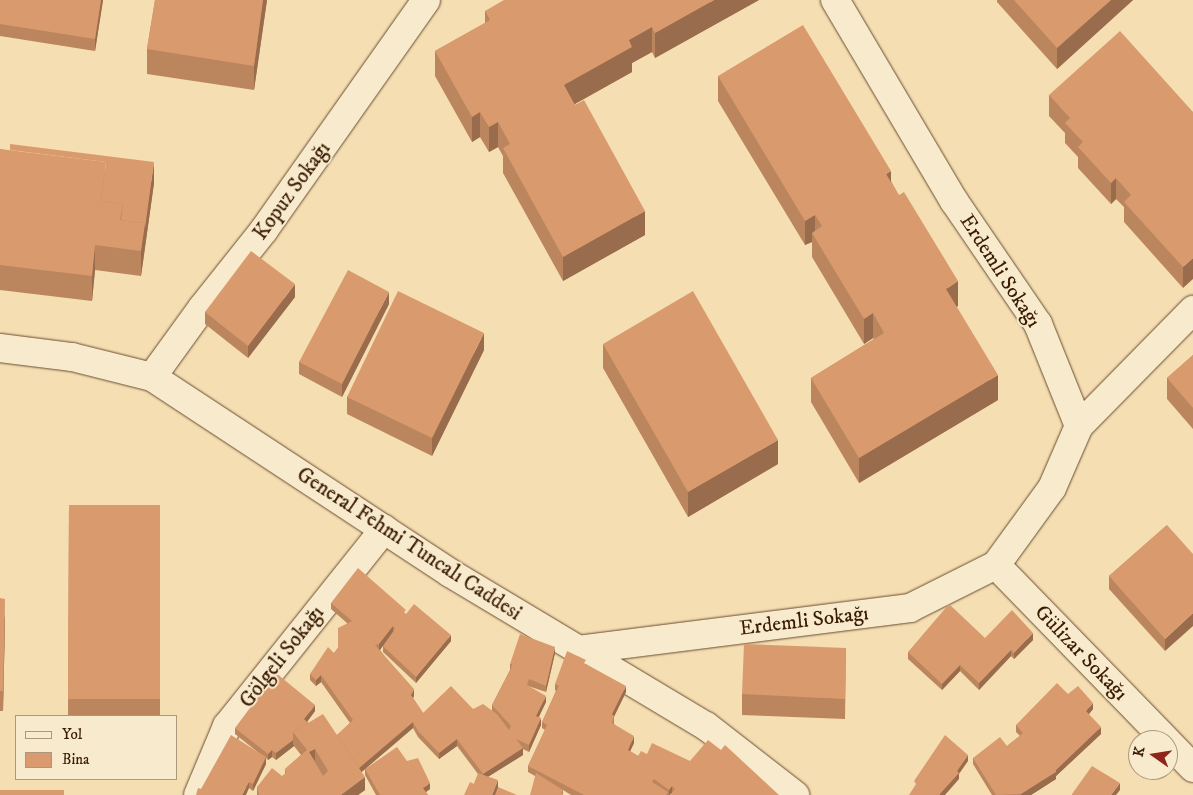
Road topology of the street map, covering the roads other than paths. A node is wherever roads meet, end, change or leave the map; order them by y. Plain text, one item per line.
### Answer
1 (426, 0) edge
2 (835, 0) edge
3 (1193, 310) edge
4 (0, 348) edge
5 (152, 377) junction
6 (1079, 426) junction
7 (384, 529) junction
8 (996, 565) junction
9 (578, 650) junction
10 (1156, 730) edge
11 (1178, 752) edge
12 (1193, 768) edge
13 (198, 795) edge
14 (795, 795) edge

1 - 5 street, Kopuz Sokağı
2 - 6 street, Erdemli Sokağı
3 - 6 street
4 - 5 street, General Fehmi Tuncalı Caddesi
5 - 7 street, General Fehmi Tuncalı Caddesi
6 - 8 street, Erdemli Sokağı
7 - 9 street, General Fehmi Tuncalı Caddesi
7 - 13 street, Gölgeli Sokağı
8 - 9 street, Erdemli Sokağı
8 - 10 street, Gülizar Sokağı
9 - 14 street, General Fehmi Tuncalı Caddesi
11 - 12 street, Gülizar Sokağı

